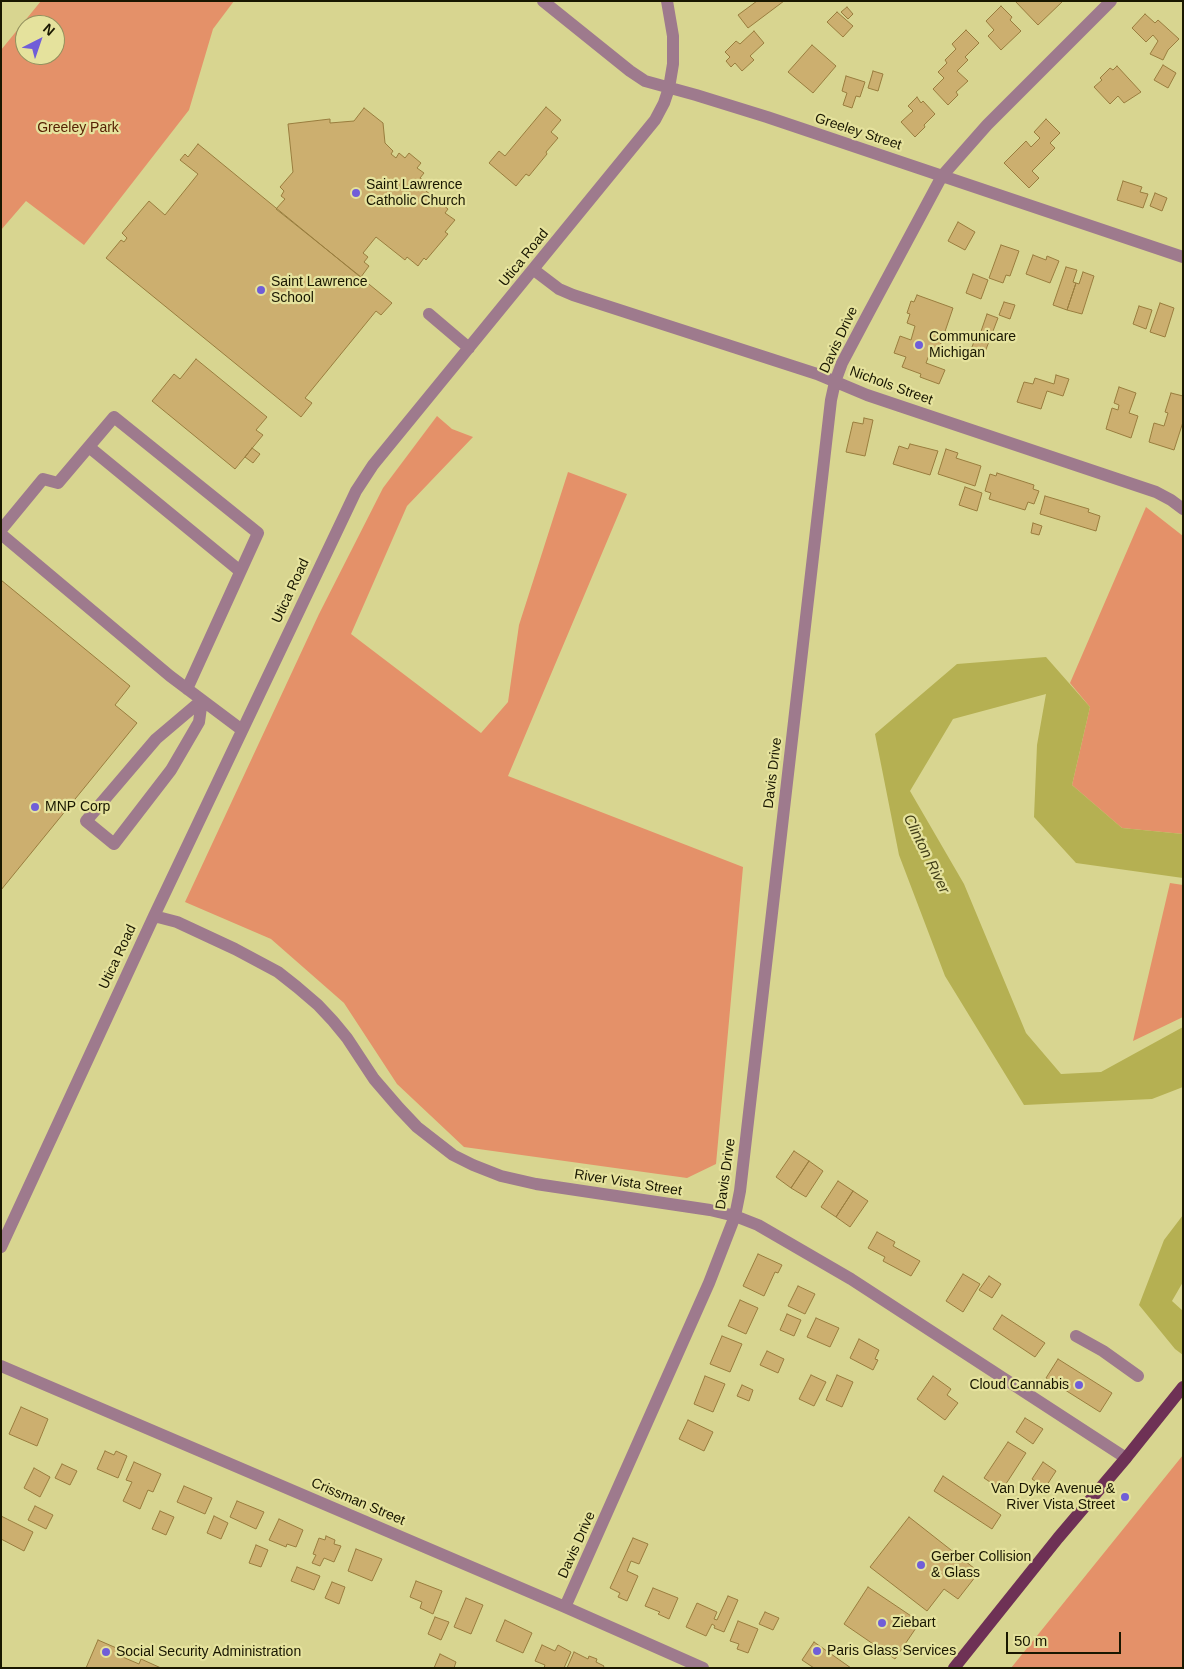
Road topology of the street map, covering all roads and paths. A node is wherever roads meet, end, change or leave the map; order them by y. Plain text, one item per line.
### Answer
1 (543, 1) edge
2 (667, 1) edge
3 (1111, 1) edge
4 (669, 88) junction
5 (942, 176) junction
6 (1183, 257) edge
7 (534, 270) junction
8 (429, 314) dead end
9 (469, 348) junction
10 (835, 382) junction
11 (89, 446) junction
12 (1183, 509) edge
13 (1, 530) edge
14 (1, 534) edge
15 (240, 572) junction
16 (187, 689) junction
17 (202, 700) junction
18 (242, 730) junction
19 (154, 916) junction
20 (735, 1216) junction
21 (1, 1247) edge
22 (1076, 1336) dead end
23 (1, 1366) edge
24 (1138, 1376) dead end
25 (1183, 1387) edge
26 (1126, 1458) junction
27 (566, 1607) junction
28 (703, 1668) edge
29 (954, 1668) edge

1 - 4 street, Greeley Street
2 - 4 street, Utica Road
3 - 5 street, Davis Drive
4 - 5 street, Greeley Street
4 - 7 street, Utica Road
5 - 6 street, Greeley Street
5 - 10 street, Davis Drive
7 - 9 street, Utica Road
7 - 10 street, Nichols Street
8 - 9 street
9 - 18 street, Utica Road
10 - 12 street, Nichols Street
10 - 20 street, Davis Drive
11 - 13 street
11 - 15 street
11 - 15 street
14 - 16 street
15 - 16 street
16 - 17 street
17 - 17 street
17 - 18 street
18 - 19 street, Utica Road
19 - 20 street, River Vista Street
19 - 21 street, Utica Road
20 - 26 street, River Vista Street
20 - 27 street, Davis Drive
22 - 24 street
23 - 27 street, Crissman Street
25 - 26 main road
26 - 29 main road
27 - 28 street, Crissman Street

